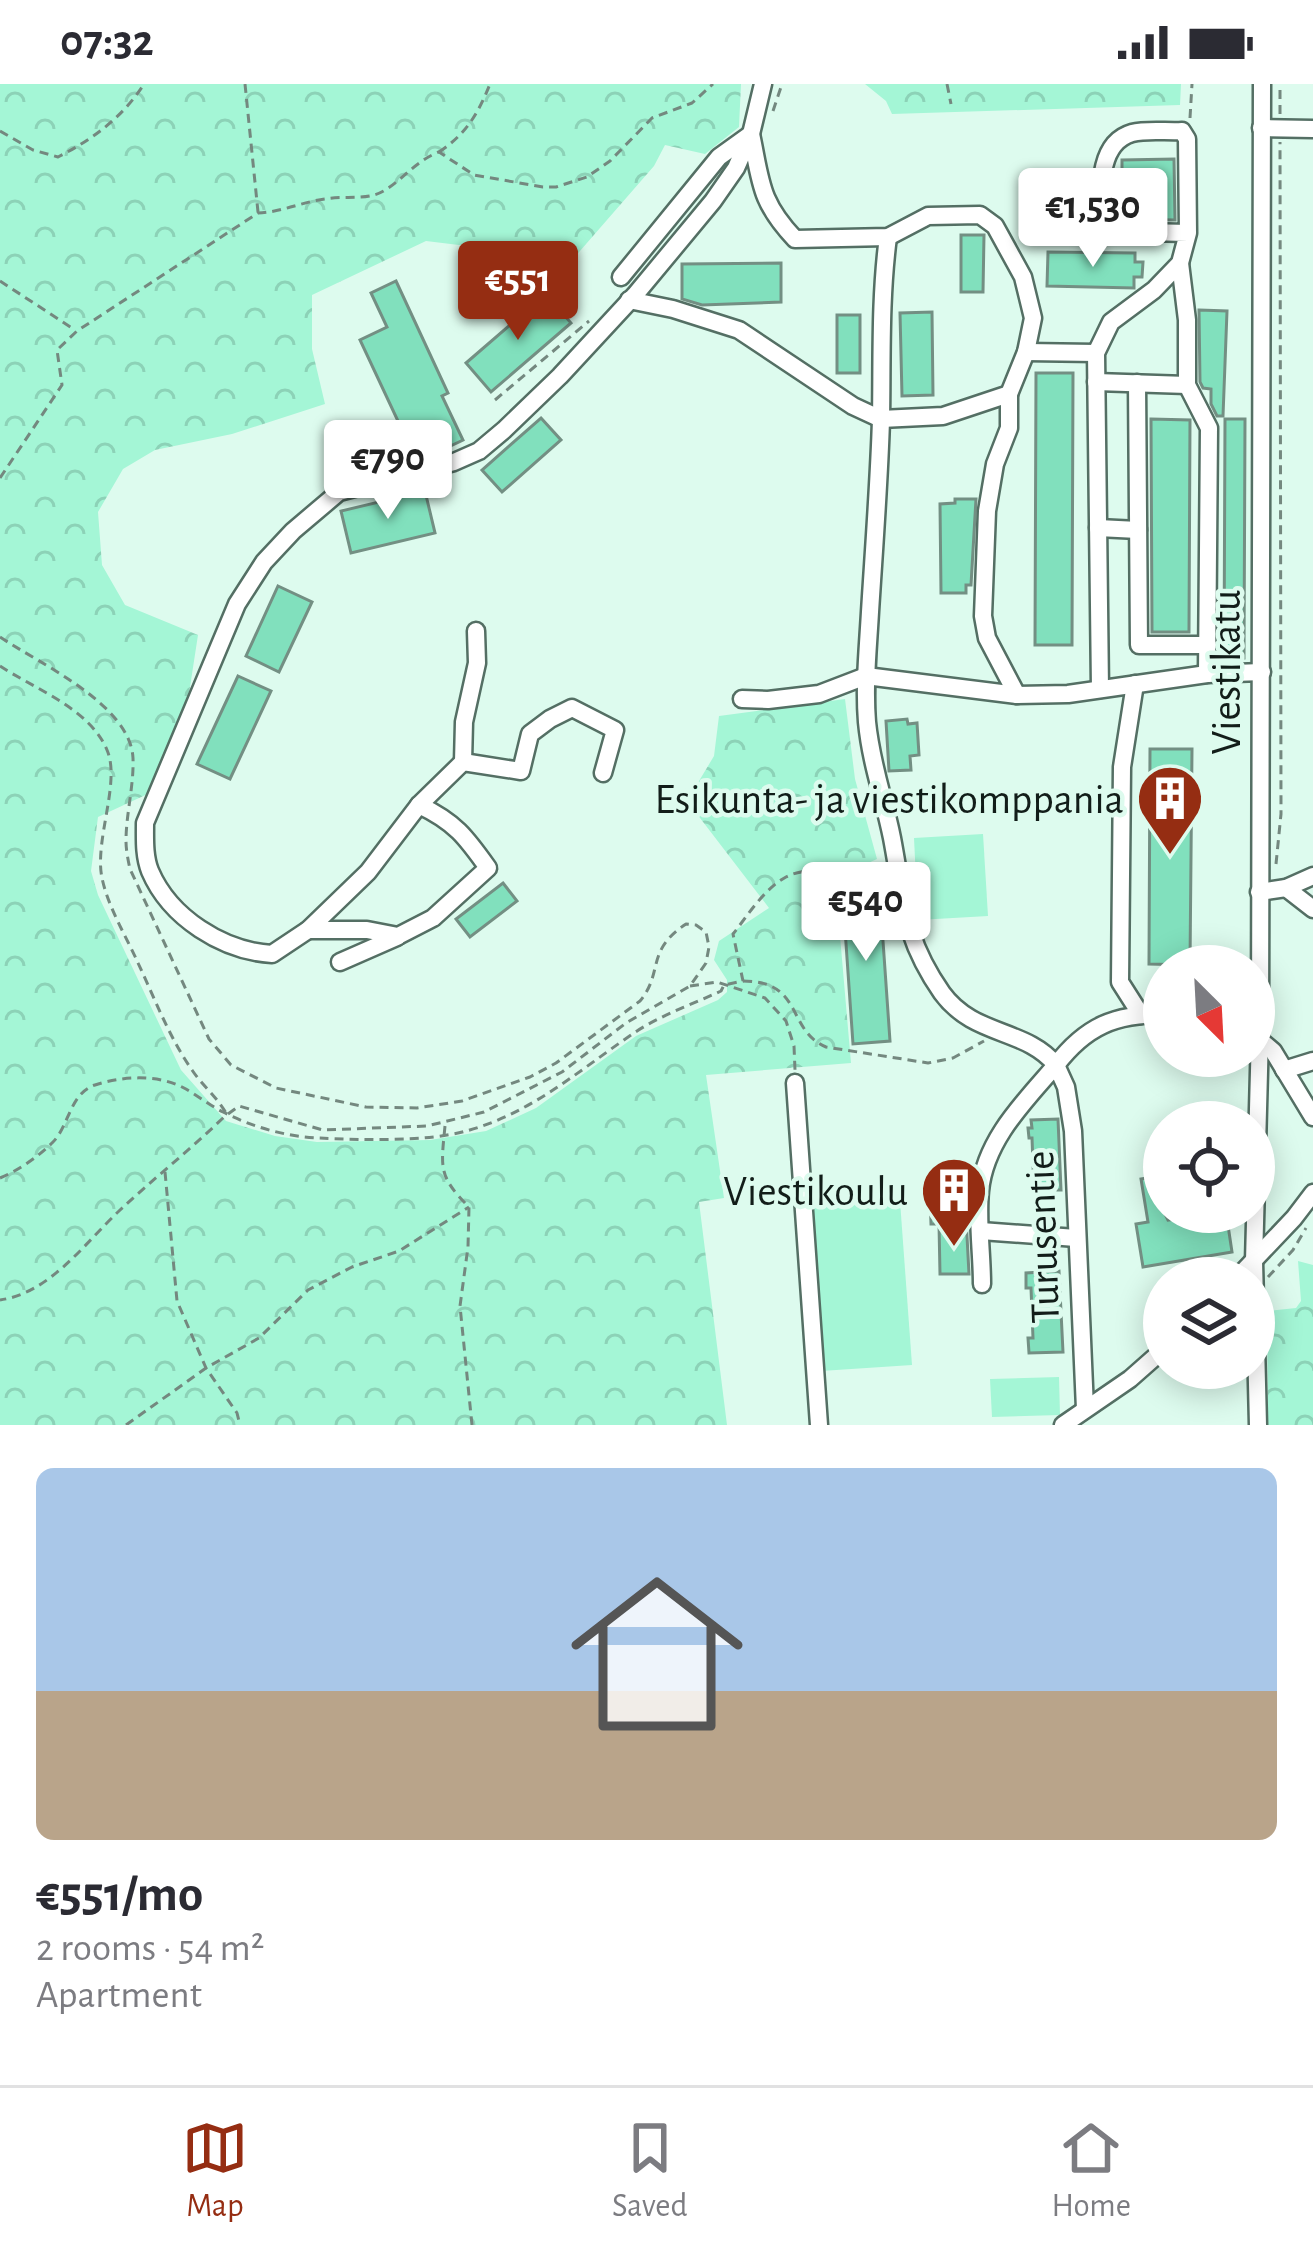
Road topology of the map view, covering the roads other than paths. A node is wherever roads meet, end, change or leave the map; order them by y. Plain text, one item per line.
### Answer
1 (763, 84) edge
2 (1262, 84) edge
3 (1271, 129) junction
4 (1313, 129) edge
5 (751, 134) junction
6 (724, 185) junction
7 (762, 191) junction
8 (1188, 233) junction
9 (888, 237) junction
10 (1180, 263) junction
11 (621, 277) dead end
12 (625, 304) junction
13 (1026, 352) junction
14 (1096, 353) junction
15 (1096, 382) junction
16 (1136, 383) junction
17 (1187, 385) junction
18 (1009, 394) junction
19 (880, 419) junction
20 (1098, 528) junction
21 (1138, 530) junction
22 (476, 632) dead end
23 (1208, 645) junction
24 (1262, 672) junction
25 (1207, 674) junction
26 (866, 676) junction
27 (1135, 684) junction
28 (1100, 689) junction
29 (1017, 694) junction
30 (742, 698) dead end
31 (464, 762) junction
32 (603, 773) dead end
33 (419, 805) junction
34 (1313, 877) edge
35 (1273, 890) junction
36 (1313, 910) edge
37 (308, 930) junction
38 (398, 936) junction
39 (1266, 945) edge
40 (340, 962) dead end
41 (1142, 1015) joint
42 (1275, 1055) edge
43 (1313, 1061) edge
44 (1056, 1065) junction
45 (1284, 1070) junction
46 (1259, 1077) edge
47 (795, 1084) road end
48 (1313, 1118) edge
49 (1313, 1192) edge
50 (981, 1231) junction
51 (1076, 1238) junction
52 (1254, 1257) edge
53 (1258, 1257) edge
54 (982, 1284) dead end
55 (1143, 1368) edge
56 (1257, 1389) edge
57 (1085, 1409) junction
58 (819, 1425) edge
59 (1063, 1425) edge
60 (1258, 1425) edge

1 - 5 street
2 - 3 street, Viestikatu
3 - 4 street
3 - 24 street, Viestikatu
5 - 6 street
5 - 7 street
5 - 11 street
6 - 7 street
6 - 12 street
7 - 9 street
8 - 8 street
8 - 10 street
9 - 13 street
9 - 19 street
10 - 14 street
10 - 17 street
12 - 19 street
12 - 37 street
13 - 14 street
13 - 18 street
14 - 15 street
15 - 16 street
15 - 20 street
16 - 17 street
16 - 21 street
17 - 23 street
18 - 19 street
18 - 29 street
19 - 26 street
20 - 21 street
20 - 28 street
21 - 23 street
22 - 31 street
23 - 25 street
24 - 25 street
24 - 35 street, Viestikatu
25 - 27 street
26 - 29 street
26 - 30 street
26 - 44 street
27 - 28 street
27 - 41 street
28 - 29 street
31 - 32 street
31 - 33 street
33 - 37 street
33 - 38 street
34 - 35 street
35 - 36 street
35 - 39 street, Viestikatu
37 - 38 street
38 - 40 street
41 - 44 street
42 - 45 street
43 - 45 street
44 - 50 street
44 - 51 street, Turusentie
45 - 48 street
46 - 52 street, Viestikatu
47 - 58 street
49 - 53 street
50 - 51 street
50 - 54 street
51 - 57 street, Turusentie
55 - 57 street
56 - 60 street, Viestikatu
57 - 59 street

